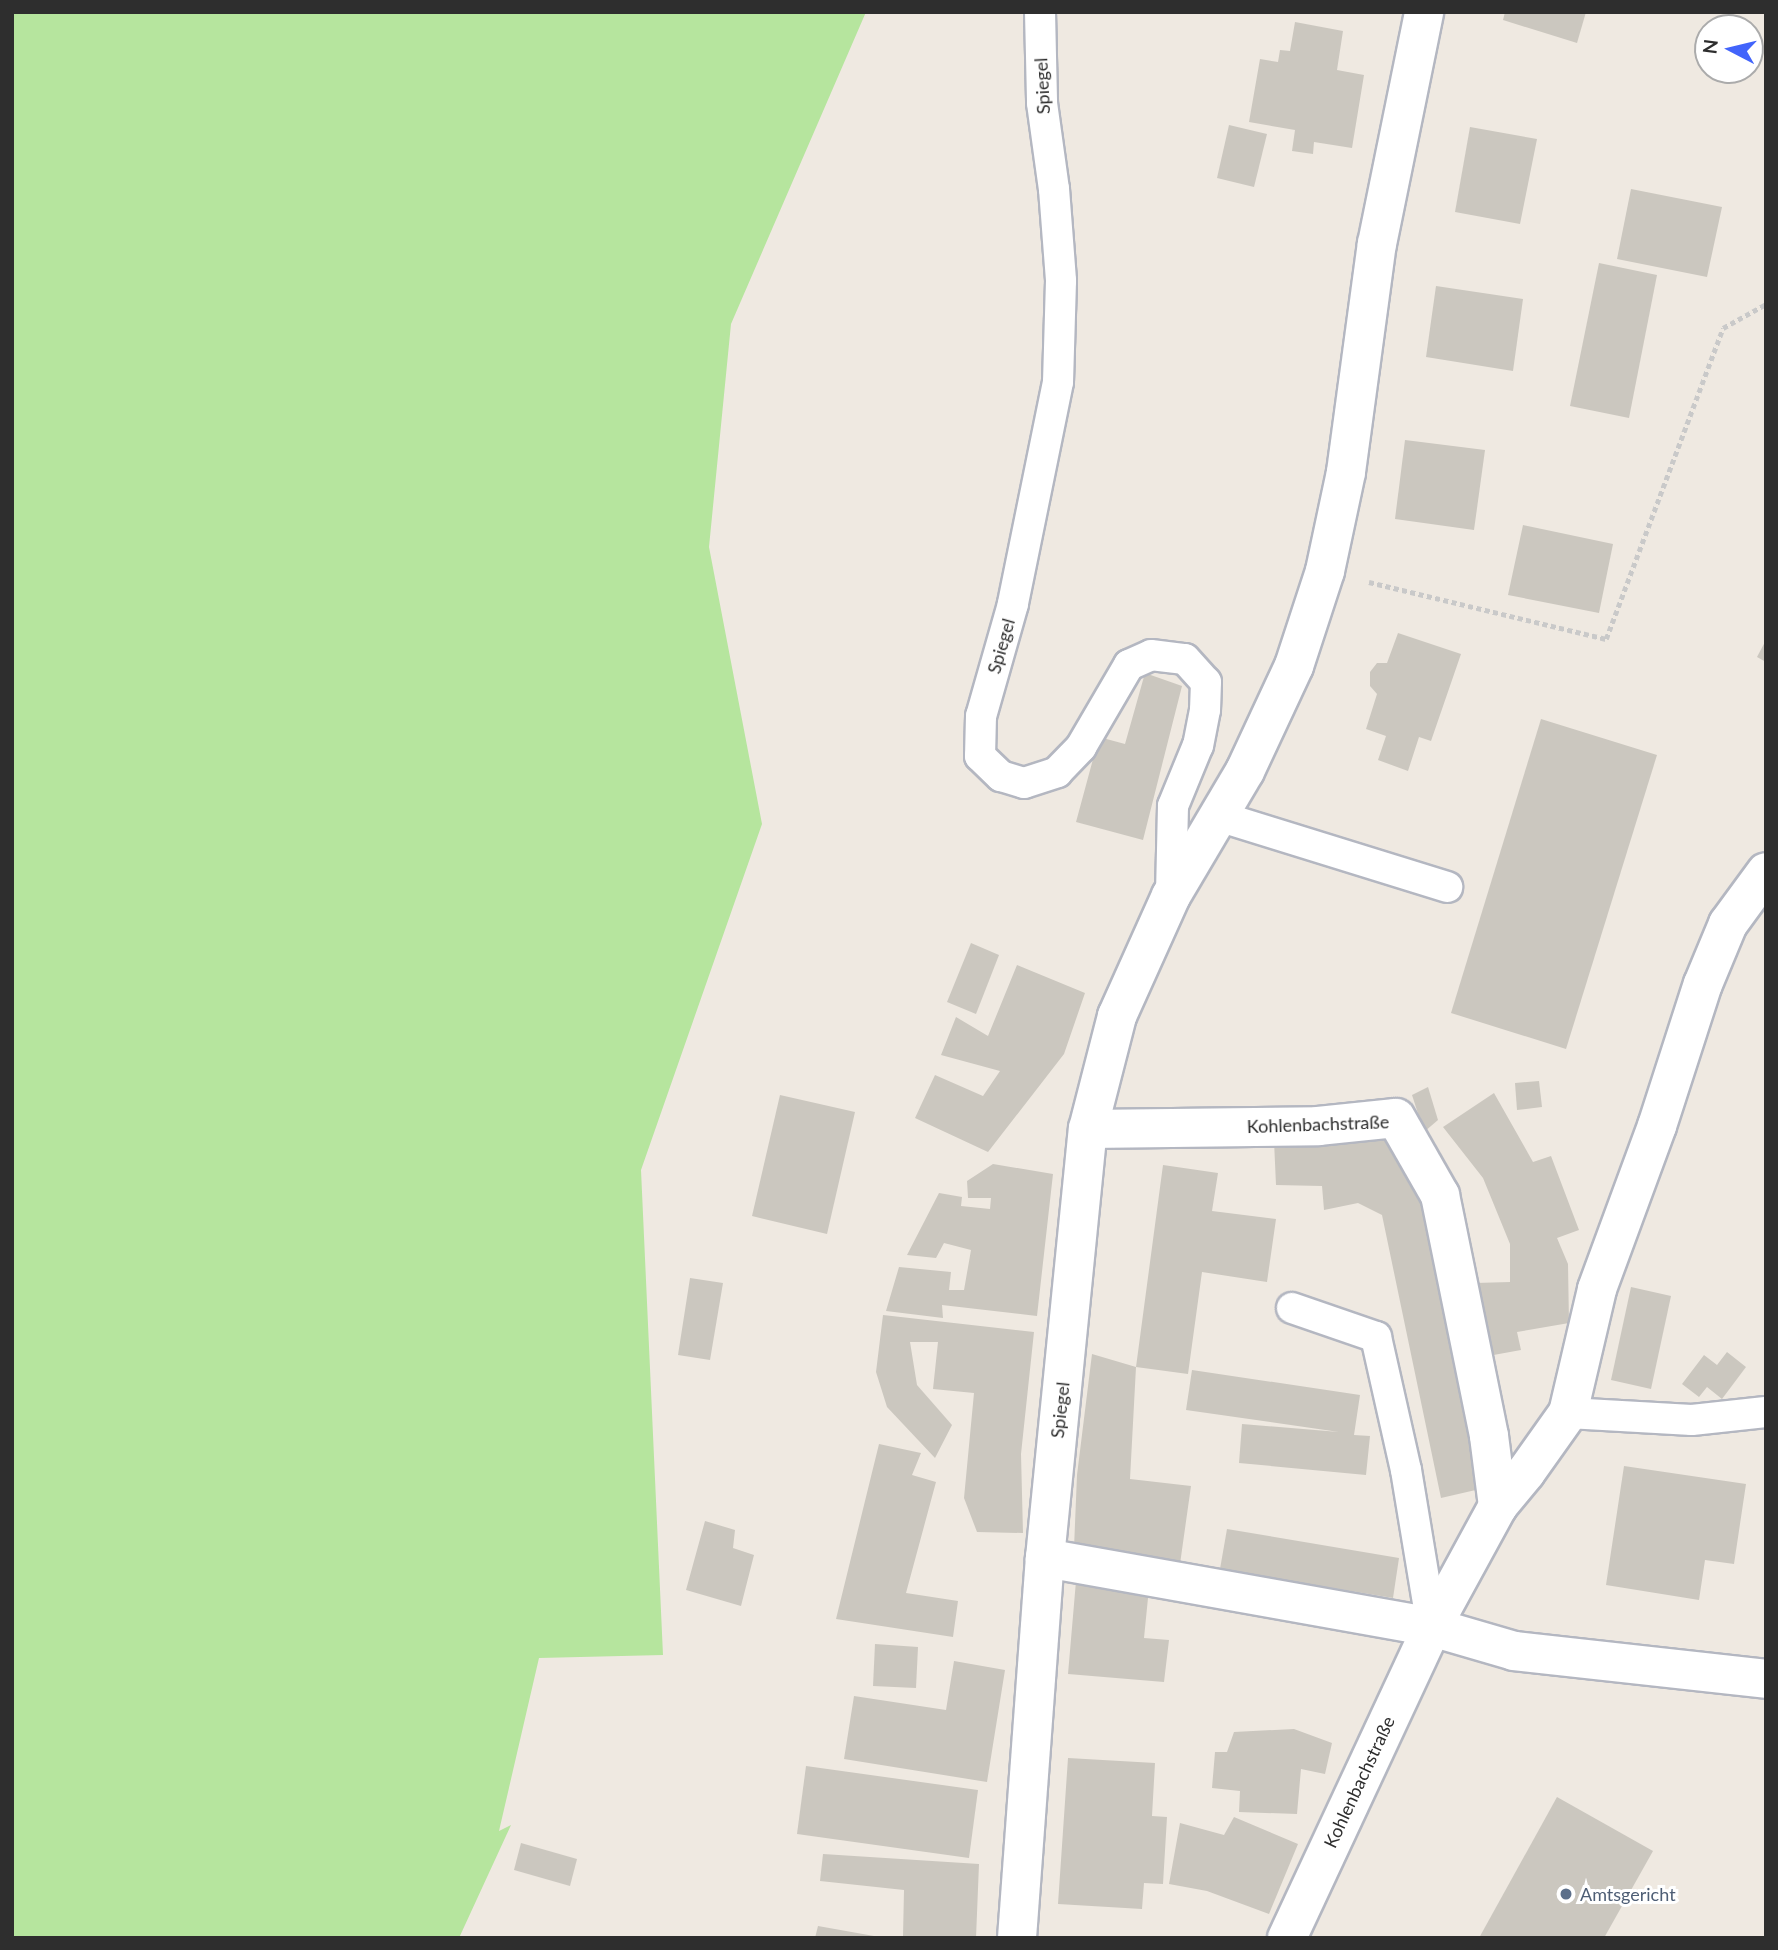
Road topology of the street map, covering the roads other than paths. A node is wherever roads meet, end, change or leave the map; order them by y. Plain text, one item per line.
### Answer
1 (1040, 12) edge
2 (1424, 12) edge
3 (1218, 816) junction
4 (1763, 876) edge
5 (1447, 887) dead end
6 (1171, 896) junction
7 (1088, 1129) junction
8 (1292, 1308) dead end
9 (1766, 1412) edge
10 (1568, 1413) junction
11 (1497, 1506) junction
12 (1045, 1558) junction
13 (1432, 1627) junction
14 (1766, 1679) edge
15 (1017, 1938) edge
16 (1287, 1938) edge

1 - 6 lane, Spiegel
2 - 3 street, Spiegel
3 - 5 lane
3 - 6 street, Spiegel
4 - 10 street, Kohlenbachstraße
6 - 7 street, Spiegel
7 - 11 street, Kohlenbachstraße
7 - 12 street, Spiegel
8 - 13 lane
9 - 10 lane
10 - 11 street, Kohlenbachstraße
11 - 13 street, Kohlenbachstraße
12 - 13 street
12 - 15 street, Spiegel
13 - 14 street
13 - 16 street, Kohlenbachstraße

